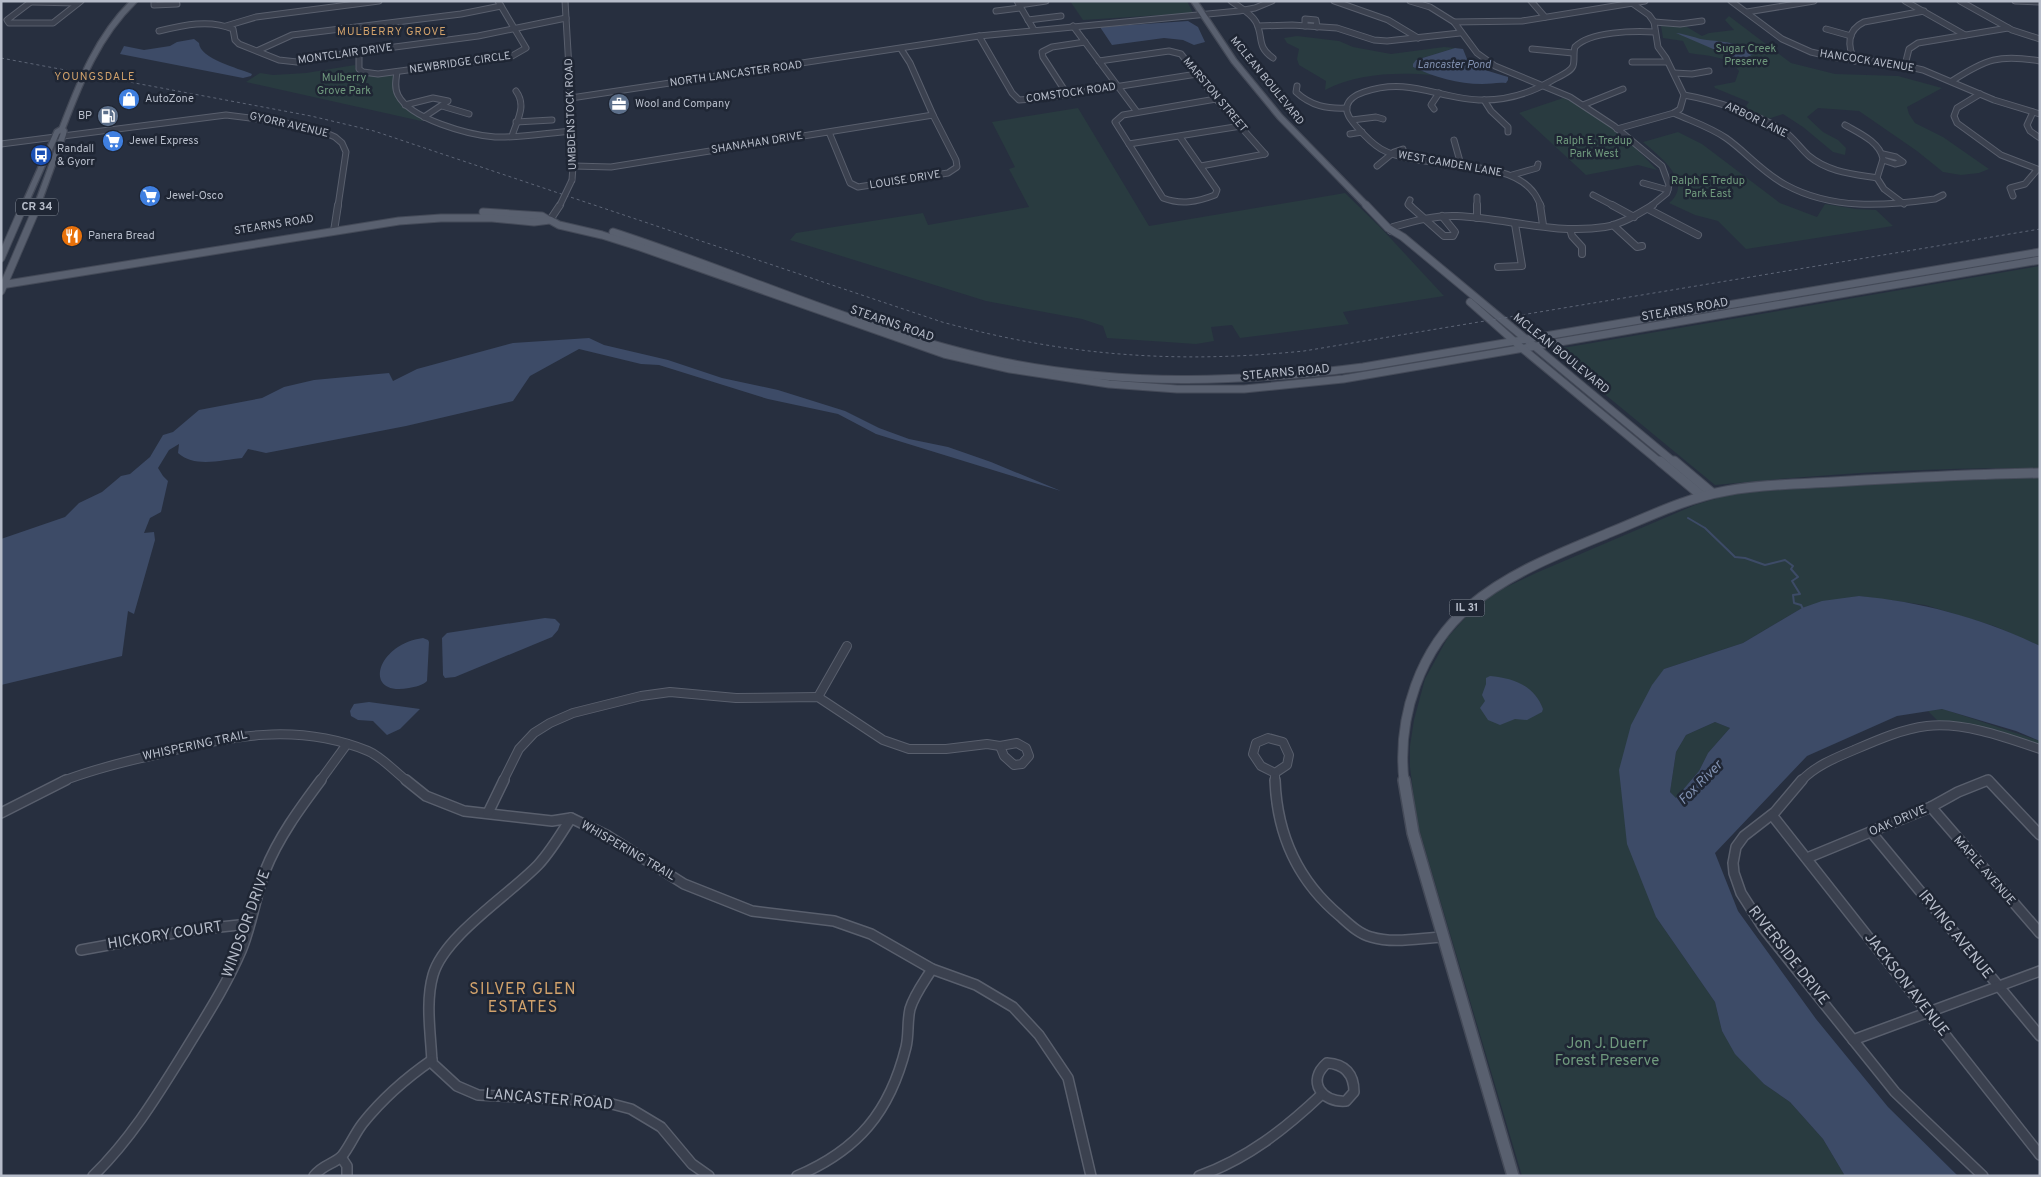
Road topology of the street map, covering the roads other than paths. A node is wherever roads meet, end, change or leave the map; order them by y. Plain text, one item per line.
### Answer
1 (134, 1) edge
2 (154, 1) edge
3 (379, 1) edge
4 (565, 1) edge
5 (1046, 1) edge
6 (1194, 1) edge
7 (1231, 1) edge
8 (1272, 1) edge
9 (1334, 1) edge
10 (1410, 1) edge
11 (1531, 1) edge
12 (1645, 1) edge
13 (1730, 1) edge
14 (1814, 1) edge
15 (1905, 1) edge
16 (1960, 1) edge
17 (2015, 1) edge
18 (32, 2) edge
19 (79, 2) edge
20 (1630, 2) edge
21 (2040, 2) edge
22 (177, 4) dead end
23 (499, 4) edge
24 (1019, 5) edge
25 (996, 11) dead end
26 (1243, 11) junction
27 (1924, 11) junction
28 (1747, 12) junction
29 (1203, 15) junction
30 (566, 16) junction
31 (1060, 16) dead end
32 (1545, 17) junction
33 (1028, 20) junction
34 (1702, 21) dead end
35 (1454, 22) junction
36 (1654, 22) junction
37 (226, 26) junction
38 (513, 26) junction
39 (1073, 26) junction
40 (1258, 26) junction
41 (1305, 26) junction
42 (1318, 27) junction
43 (2008, 28) junction
44 (1034, 30) junction
45 (1826, 30) dead end
46 (159, 31) dead end
47 (1654, 32) junction
48 (1460, 33) junction
49 (1965, 35) junction
50 (979, 36) junction
51 (1851, 36) junction
52 (1418, 38) junction
53 (2040, 39) edge
54 (1085, 42) junction
55 (901, 48) junction
56 (1532, 49) dead end
57 (259, 50) junction
58 (359, 52) junction
59 (1573, 53) junction
60 (1273, 58) dead end
61 (1855, 61) junction
62 (2040, 61) edge
63 (1099, 62) junction
64 (1632, 62) dead end
65 (1667, 62) junction
66 (1905, 66) junction
67 (1709, 71) dead end
68 (397, 72) junction
69 (1674, 73) junction
70 (1197, 74) junction
71 (1952, 81) junction
72 (1117, 86) junction
73 (1297, 86) dead end
74 (1544, 86) junction
75 (1623, 89) dead end
76 (516, 91) dead end
77 (1439, 93) junction
78 (1067, 94) junction
79 (1980, 94) junction
80 (1684, 96) junction
81 (571, 98) junction
82 (1216, 98) junction
83 (1484, 100) junction
84 (1583, 104) junction
85 (406, 105) junction
86 (442, 106) junction
87 (1346, 108) junction
88 (1434, 109) dead end
89 (1137, 112) junction
90 (2033, 112) junction
91 (1674, 113) junction
92 (469, 114) dead end
93 (2040, 114) edge
94 (933, 115) junction
95 (424, 117) junction
96 (1383, 119) dead end
97 (552, 120) dead end
98 (1352, 120) junction
99 (516, 122) junction
100 (1844, 125) dead end
101 (1241, 126) junction
102 (1617, 129) junction
103 (572, 131) junction
104 (830, 132) junction
105 (1362, 132) junction
106 (1508, 132) dead end
107 (1350, 134) dead end
108 (59, 136) junction
109 (512, 136) junction
110 (1180, 136) junction
111 (2040, 138) edge
112 (1454, 140) dead end
113 (1130, 144) junction
114 (1, 146) edge
115 (1403, 149) dead end
116 (1392, 154) junction
117 (1538, 164) dead end
118 (1461, 165) junction
119 (574, 166) junction
120 (1201, 166) junction
121 (1377, 166) dead end
122 (2039, 170) edge
123 (1512, 175) junction
124 (1877, 178) junction
125 (1643, 183) dead end
126 (1668, 190) junction
127 (1593, 195) dead end
128 (1943, 195) dead end
129 (2013, 196) dead end
130 (1477, 197) dead end
131 (1410, 200) dead end
132 (1904, 204) junction
133 (1648, 209) junction
134 (1442, 216) junction
135 (1634, 217) junction
136 (1477, 218) junction
137 (1426, 219) junction
138 (550, 220) junction
139 (1515, 224) junction
140 (1543, 225) junction
141 (1613, 225) junction
142 (334, 229) junction
143 (1570, 229) junction
144 (1393, 232) junction
145 (1698, 235) dead end
146 (1642, 246) dead end
147 (2040, 252) edge
148 (1582, 254) dead end
149 (1, 258) edge
150 (2040, 260) edge
151 (1498, 267) dead end
152 (3, 284) edge
153 (1526, 339) junction
154 (1514, 341) junction
155 (1535, 347) junction
156 (1523, 349) junction
157 (2040, 473) edge
158 (1707, 495) junction
159 (847, 646) dead end
160 (818, 697) junction
161 (347, 744) junction
162 (1000, 746) dead end
163 (2039, 749) edge
164 (1275, 774) junction
165 (1931, 807) junction
166 (1, 813) edge
167 (488, 813) junction
168 (1772, 815) junction
169 (571, 818) junction
170 (1871, 832) junction
171 (2040, 835) edge
172 (1807, 858) junction
173 (249, 924) junction
174 (2040, 933) edge
175 (1443, 937) junction
176 (81, 950) dead end
177 (932, 969) junction
178 (2040, 971) edge
179 (1997, 986) junction
180 (1929, 1013) junction
181 (2040, 1036) edge
182 (1854, 1040) junction
183 (432, 1060) junction
184 (1322, 1094) dead end
185 (2040, 1155) edge
186 (341, 1157) junction
187 (697, 1173) edge
188 (93, 1176) edge
189 (314, 1176) edge
190 (348, 1176) edge
191 (709, 1176) edge
192 (797, 1176) edge
193 (1091, 1176) edge
194 (1199, 1176) edge
195 (1513, 1176) edge
196 (1983, 1176) edge

1 - 108 main road, CR 34
2 - 22 street
3 - 37 street
4 - 30 street, UMBDENSTOCK ROAD
5 - 24 street
6 - 29 main road, MCLEAN BOULEVARD
7 - 26 street
8 - 26 street, NORTH LANCASTER ROAD
9 - 52 street
10 - 35 street
11 - 32 street
12 - 20 street
13 - 28 street, HANCOCK AVENUE
14 - 28 street
15 - 27 street
16 - 43 street
17 - 21 street
18 - 19 street
18 - 19 street
20 - 32 street
20 - 36 street
23 - 38 street, NEWBRIDGE CIRCLE
23 - 57 street
24 - 25 street
24 - 33 street
26 - 29 street, NORTH LANCASTER ROAD
26 - 40 street
27 - 49 street
27 - 51 street
28 - 61 street, HANCOCK AVENUE
29 - 39 street, NORTH LANCASTER ROAD
29 - 144 main road, MCLEAN BOULEVARD
30 - 38 street, MONTCLAIR DRIVE
30 - 81 street, UMBDENSTOCK ROAD
31 - 33 street
32 - 35 street
33 - 44 street
34 - 36 street
35 - 48 street
36 - 47 street
37 - 46 street
37 - 57 street, MONTCLAIR DRIVE
38 - 58 street, MONTCLAIR DRIVE
38 - 68 street, NEWBRIDGE CIRCLE
39 - 44 street, NORTH LANCASTER ROAD
39 - 54 street
40 - 41 street
40 - 60 street
41 - 42 street
41 - 42 street
42 - 52 street
43 - 49 street
43 - 53 street
44 - 50 street, NORTH LANCASTER ROAD
45 - 51 street
47 - 59 street
47 - 65 street
48 - 52 street
48 - 74 street
49 - 66 street
50 - 55 street, NORTH LANCASTER ROAD
50 - 78 street, COMSTOCK ROAD
51 - 61 street
54 - 63 street
54 - 78 street
55 - 81 street, NORTH LANCASTER ROAD
55 - 94 street
56 - 59 street
57 - 58 street, MONTCLAIR DRIVE
58 - 68 street
59 - 74 street
61 - 66 street, HANCOCK AVENUE
62 - 71 street
63 - 70 street, MARSTON STREET
63 - 72 street
64 - 65 street
65 - 69 street
66 - 71 street, HANCOCK AVENUE
67 - 69 street
68 - 85 street
69 - 80 street
70 - 72 street, COMSTOCK ROAD
70 - 82 street, MARSTON STREET
71 - 79 street, HANCOCK AVENUE
72 - 78 street, COMSTOCK ROAD
72 - 89 street
73 - 87 street
74 - 83 street
74 - 84 street
75 - 84 street
76 - 99 street
77 - 83 street
77 - 87 street
77 - 88 street
79 - 90 street, HANCOCK AVENUE
79 - 122 street
80 - 91 street
80 - 124 street, ARBOR LANE
81 - 103 street, UMBDENSTOCK ROAD
82 - 89 street
82 - 101 street, MARSTON STREET
83 - 106 street
84 - 102 street
85 - 86 street
85 - 95 street
86 - 92 street
86 - 95 street
87 - 98 street, WEST CAMDEN LANE
89 - 113 street
90 - 93 street, HANCOCK AVENUE
90 - 111 street
91 - 102 street
91 - 132 street
94 - 104 street, SHANAHAN DRIVE
94 - 104 street, LOUISE DRIVE
95 - 109 street
96 - 98 street
97 - 99 street
98 - 105 street, WEST CAMDEN LANE
99 - 109 street
100 - 124 street
101 - 110 street
101 - 120 street, MARSTON STREET
102 - 126 street
103 - 109 street
103 - 119 street, UMBDENSTOCK ROAD
104 - 119 street, SHANAHAN DRIVE
105 - 107 street
105 - 116 street, WEST CAMDEN LANE
108 - 114 street, GYORR AVENUE
108 - 142 street, GYORR AVENUE
108 - 149 main road, CR 34
108 - 152 main road, CR 34
110 - 113 street
110 - 120 street
112 - 118 street
113 - 120 street
115 - 116 street
116 - 118 street, WEST CAMDEN LANE
116 - 121 street
117 - 123 street
118 - 123 street, WEST CAMDEN LANE
119 - 138 street, UMBDENSTOCK ROAD, bridge
122 - 129 street
123 - 140 street, WEST CAMDEN LANE
124 - 132 street
125 - 126 street
126 - 133 street
127 - 135 street
128 - 132 street
130 - 136 street
131 - 137 street
133 - 135 street
133 - 145 street
134 - 136 street
134 - 137 street
134 - 137 street
135 - 141 street
136 - 139 street
137 - 144 street
138 - 142 main road, STEARNS ROAD
138 - 154 main road, STEARNS ROAD
138 - 156 main road, STEARNS ROAD
139 - 140 street
139 - 151 street
140 - 143 street
141 - 143 street
141 - 146 street
142 - 152 main road, STEARNS ROAD
143 - 148 street
144 - 153 main road, MCLEAN BOULEVARD
144 - 154 main road, MCLEAN BOULEVARD
147 - 153 main road, STEARNS ROAD
150 - 155 main road, STEARNS ROAD
153 - 154 main road, STEARNS ROAD
153 - 155 main road, MCLEAN BOULEVARD
154 - 156 main road, MCLEAN BOULEVARD
155 - 156 main road, STEARNS ROAD
155 - 158 main road, MCLEAN BOULEVARD
156 - 158 main road, MCLEAN BOULEVARD
157 - 158 main road, IL 31
158 - 175 main road, IL 31
159 - 160 street
160 - 162 street
160 - 167 street
161 - 166 street, WHISPERING TRAIL
161 - 167 street, WHISPERING TRAIL
161 - 173 street, WINDSOR DRIVE
163 - 168 street, RIVERSIDE DRIVE
164 - 164 street
164 - 175 street
165 - 170 street, OAK DRIVE
165 - 171 street, OAK DRIVE
165 - 174 street, MAPLE AVENUE
167 - 169 street, WHISPERING TRAIL
168 - 172 street, JACKSON AVENUE
168 - 182 street, RIVERSIDE DRIVE
169 - 177 street, WHISPERING TRAIL
169 - 183 street
170 - 172 street, OAK DRIVE
170 - 179 street, IRVING AVENUE
172 - 180 street, JACKSON AVENUE
173 - 176 street, HICKORY COURT
173 - 188 street, WINDSOR DRIVE
175 - 195 main road, IL 31
177 - 192 street
177 - 193 street, WHISPERING TRAIL
178 - 179 street
179 - 180 street
179 - 181 street, IRVING AVENUE
180 - 182 street
180 - 185 street, JACKSON AVENUE
182 - 196 street, RIVERSIDE DRIVE
183 - 186 street
183 - 187 street, LANCASTER ROAD
184 - 194 street
186 - 189 street
186 - 190 street
187 - 191 street, LANCASTER ROAD

